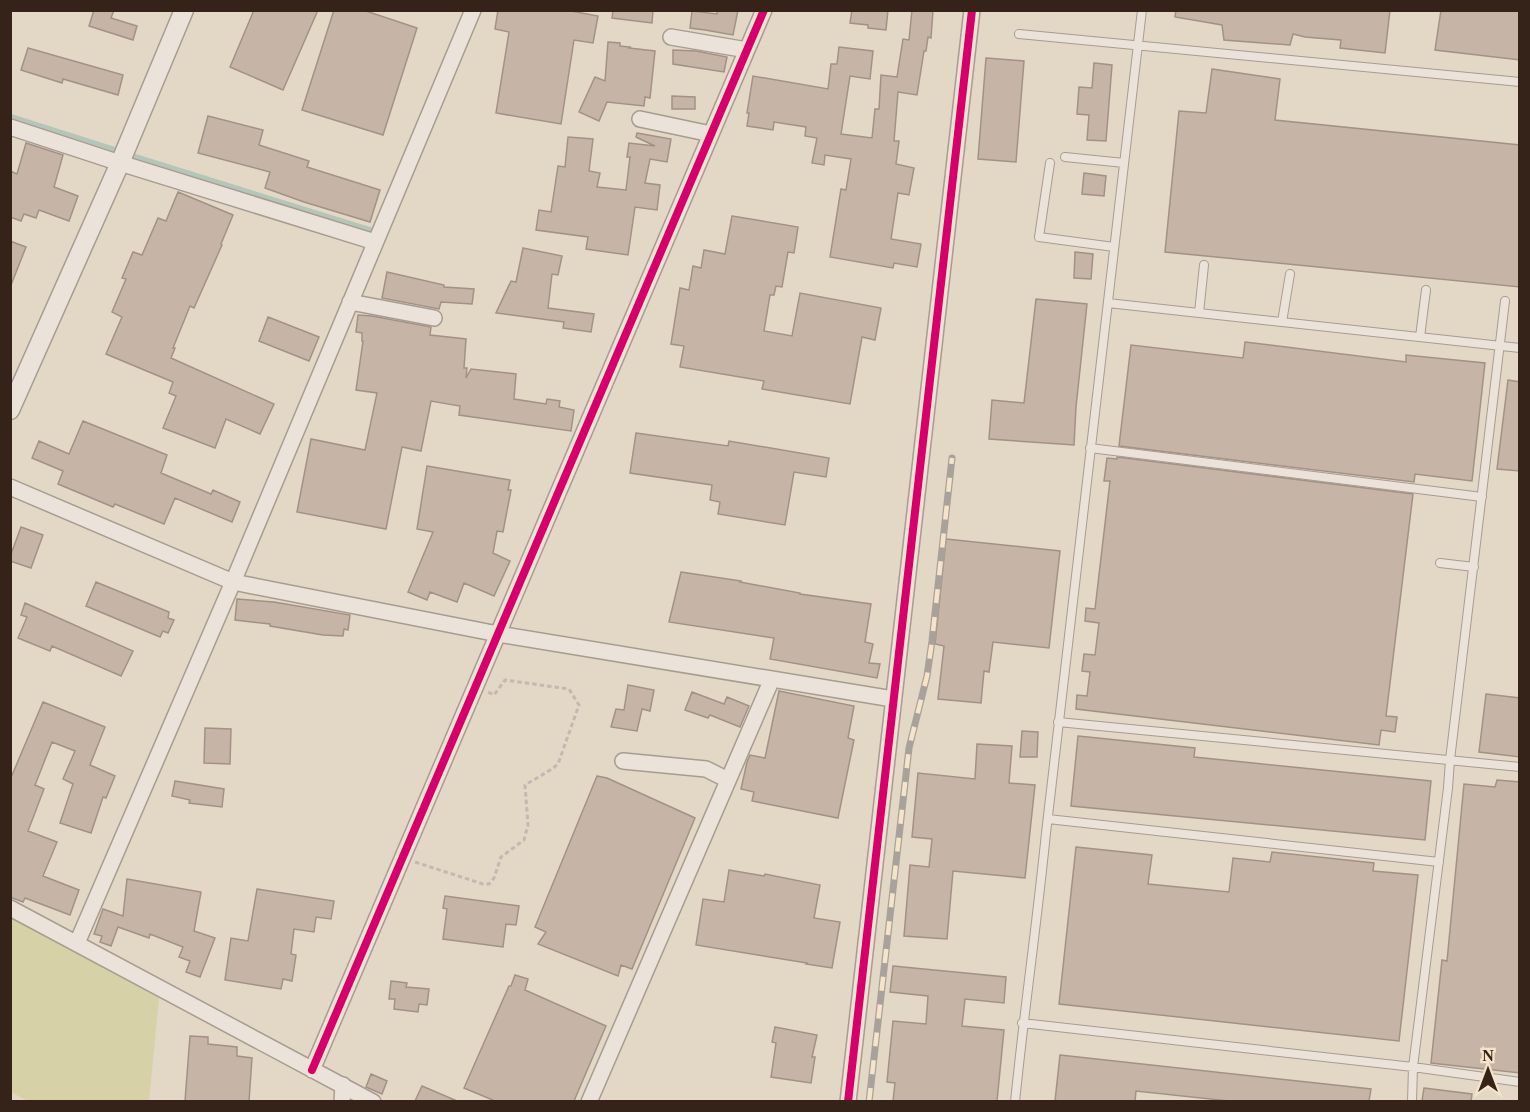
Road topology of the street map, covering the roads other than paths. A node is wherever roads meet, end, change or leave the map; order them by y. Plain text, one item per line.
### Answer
1 (184, 10) edge
2 (473, 10) edge
3 (764, 10) edge
4 (972, 10) edge
5 (1142, 10) edge
6 (1019, 34) dead end
7 (671, 37) dead end
8 (1138, 45) junction
9 (747, 50) junction
10 (1520, 82) edge
11 (640, 119) dead end
12 (10, 128) edge
13 (711, 134) junction
14 (1065, 157) dead end
15 (120, 163) junction
16 (1050, 163) dead end
17 (1124, 163) junction
18 (375, 242) junction
19 (1114, 247) junction
20 (1204, 265) dead end
21 (1290, 274) dead end
22 (1426, 290) dead end
23 (1505, 301) dead end
24 (350, 302) junction
25 (1108, 303) junction
26 (1199, 313) junction
27 (434, 318) dead end
28 (1282, 322) junction
29 (1420, 337) junction
30 (1500, 345) junction
31 (1520, 348) edge
32 (10, 410) edge
33 (1090, 448) junction
34 (10, 487) edge
35 (1482, 497) junction
36 (1440, 563) dead end
37 (1474, 567) junction
38 (233, 582) junction
39 (498, 634) junction
40 (772, 679) junction
41 (894, 699) junction
42 (1058, 722) junction
43 (1450, 760) junction
44 (623, 761) dead end
45 (1520, 767) edge
46 (728, 780) junction
47 (1048, 819) junction
48 (1439, 862) junction
49 (10, 908) edge
50 (77, 943) junction
51 (1023, 1023) junction
52 (1413, 1067) junction
53 (312, 1070) junction
54 (1520, 1082) edge
55 (343, 1085) junction
56 (342, 1101) edge
57 (373, 1101) edge
58 (588, 1101) edge
59 (848, 1101) edge
60 (1014, 1101) edge
61 (1412, 1101) edge

1 - 15 street
2 - 18 street
3 - 9 street
4 - 41 street
5 - 8 lane
6 - 8 lane
7 - 9 street
8 - 10 lane
8 - 17 lane
9 - 13 street
11 - 13 street
12 - 15 street
13 - 39 street
14 - 17 lane
15 - 18 street
15 - 32 street
16 - 19 lane
17 - 19 lane
18 - 24 street
19 - 25 lane
20 - 26 lane
21 - 28 lane
22 - 29 lane
23 - 30 lane
24 - 27 street
24 - 38 street
25 - 26 lane
25 - 33 lane
26 - 28 lane
28 - 29 lane
29 - 30 lane
30 - 31 lane
30 - 35 lane
33 - 35 lane
33 - 42 lane
34 - 38 street
35 - 37 lane
36 - 37 lane
37 - 43 lane
38 - 39 street
38 - 50 street
39 - 40 street
39 - 53 street
40 - 41 street
40 - 46 street
41 - 59 street
42 - 43 lane
42 - 47 lane
43 - 45 lane
43 - 48 lane
44 - 46 street
46 - 58 street
47 - 48 lane
47 - 51 lane
48 - 52 lane
49 - 50 street
50 - 53 street
51 - 52 lane
51 - 60 lane
52 - 54 lane
52 - 61 lane
53 - 55 street
55 - 56 street
55 - 57 street

